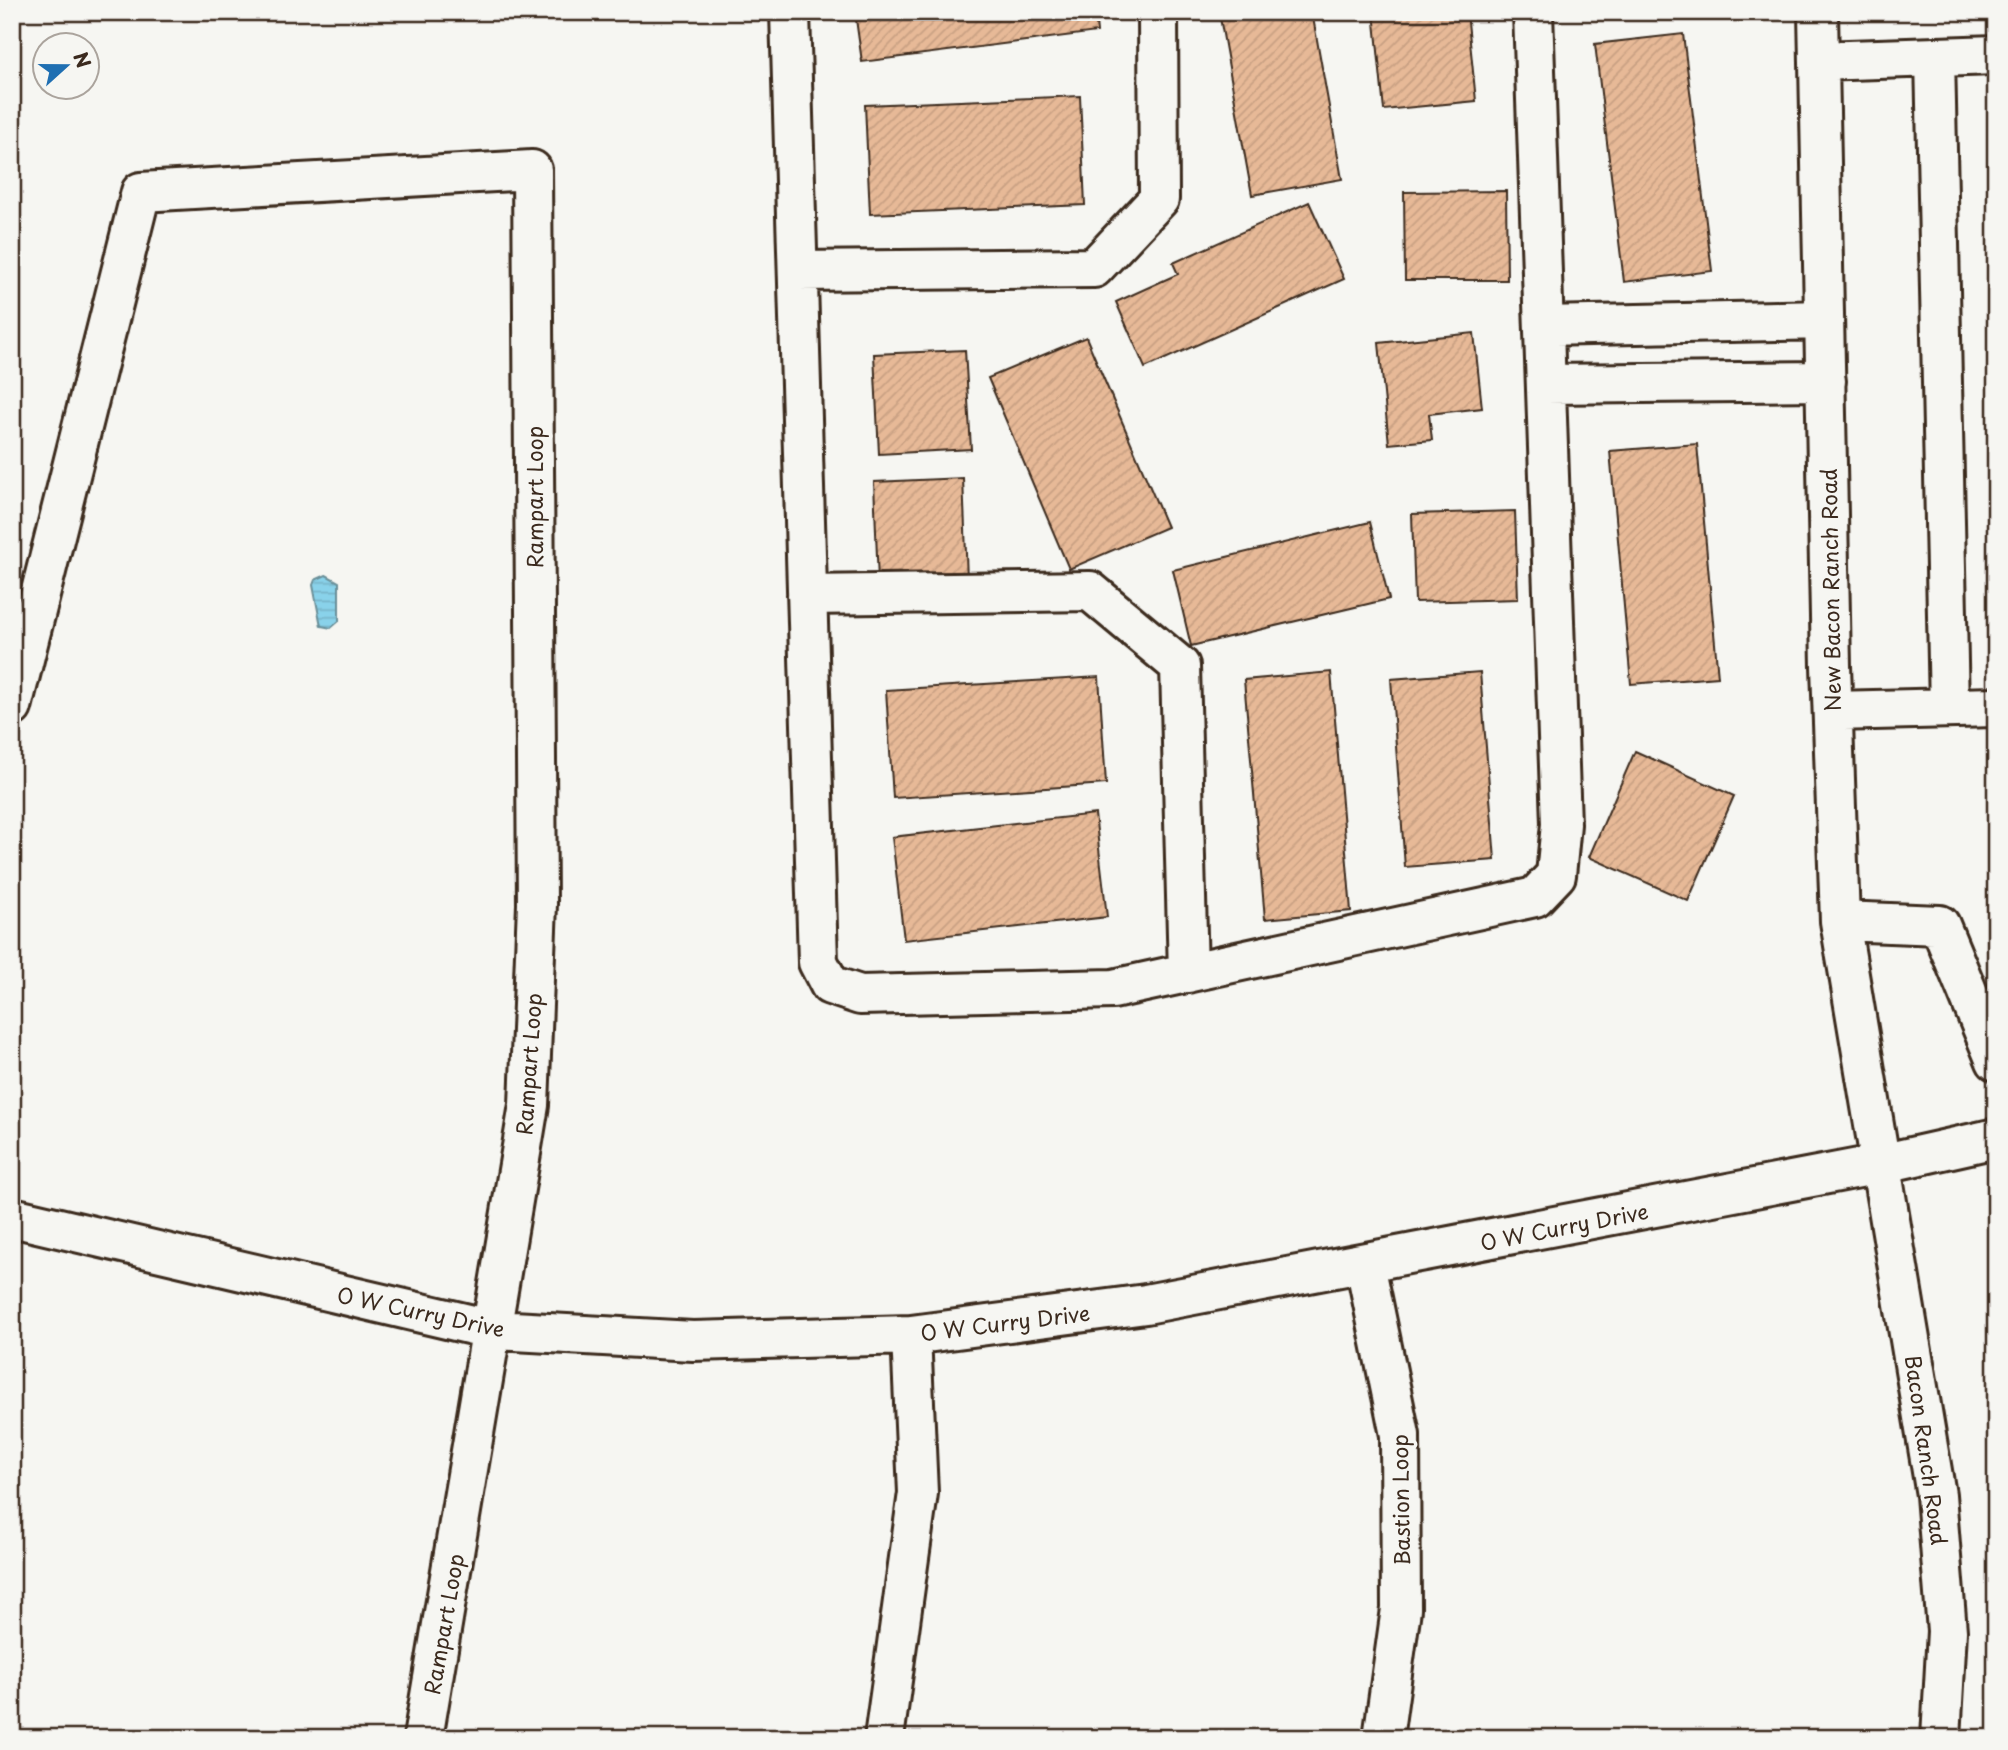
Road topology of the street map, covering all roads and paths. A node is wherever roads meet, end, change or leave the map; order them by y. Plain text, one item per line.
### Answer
1 (790, 12) edge
2 (1158, 12) edge
3 (1533, 12) edge
4 (1818, 12) edge
5 (1996, 55) edge
6 (1935, 57) junction
7 (1819, 61) junction
8 (798, 271) junction
9 (1824, 320) junction
10 (1544, 326) junction
11 (1826, 381) junction
12 (1546, 384) junction
13 (807, 595) junction
14 (1996, 706) edge
15 (12, 707) edge
16 (1949, 708) junction
17 (1833, 711) junction
18 (1840, 921) junction
19 (1188, 972) junction
20 (1996, 1061) edge
21 (1996, 1138) edge
22 (1880, 1164) junction
23 (12, 1217) edge
24 (1366, 1264) junction
25 (494, 1330) junction
26 (911, 1335) junction
27 (423, 1738) edge
28 (884, 1738) edge
29 (1383, 1738) edge
30 (1941, 1738) edge

1 - 8 street
2 - 8 street
3 - 10 street
4 - 7 street, New Bacon Ranch Road
5 - 6 street
6 - 7 street
6 - 16 street
7 - 9 street, New Bacon Ranch Road
8 - 13 street
9 - 10 street
9 - 11 street, New Bacon Ranch Road
10 - 12 street
11 - 12 street
11 - 17 street, New Bacon Ranch Road
12 - 19 street
13 - 19 street
13 - 19 street
14 - 16 street
15 - 25 street, Rampart Loop
16 - 17 street
17 - 18 street, New Bacon Ranch Road
18 - 20 street
18 - 22 street, New Bacon Ranch Road
21 - 22 street, O W Curry Drive
22 - 24 street, O W Curry Drive
22 - 30 street, Bacon Ranch Road
23 - 25 street, O W Curry Drive
24 - 26 street, O W Curry Drive
24 - 29 street, Bastion Loop
25 - 26 street, O W Curry Drive
25 - 27 street, Rampart Loop
26 - 28 street

